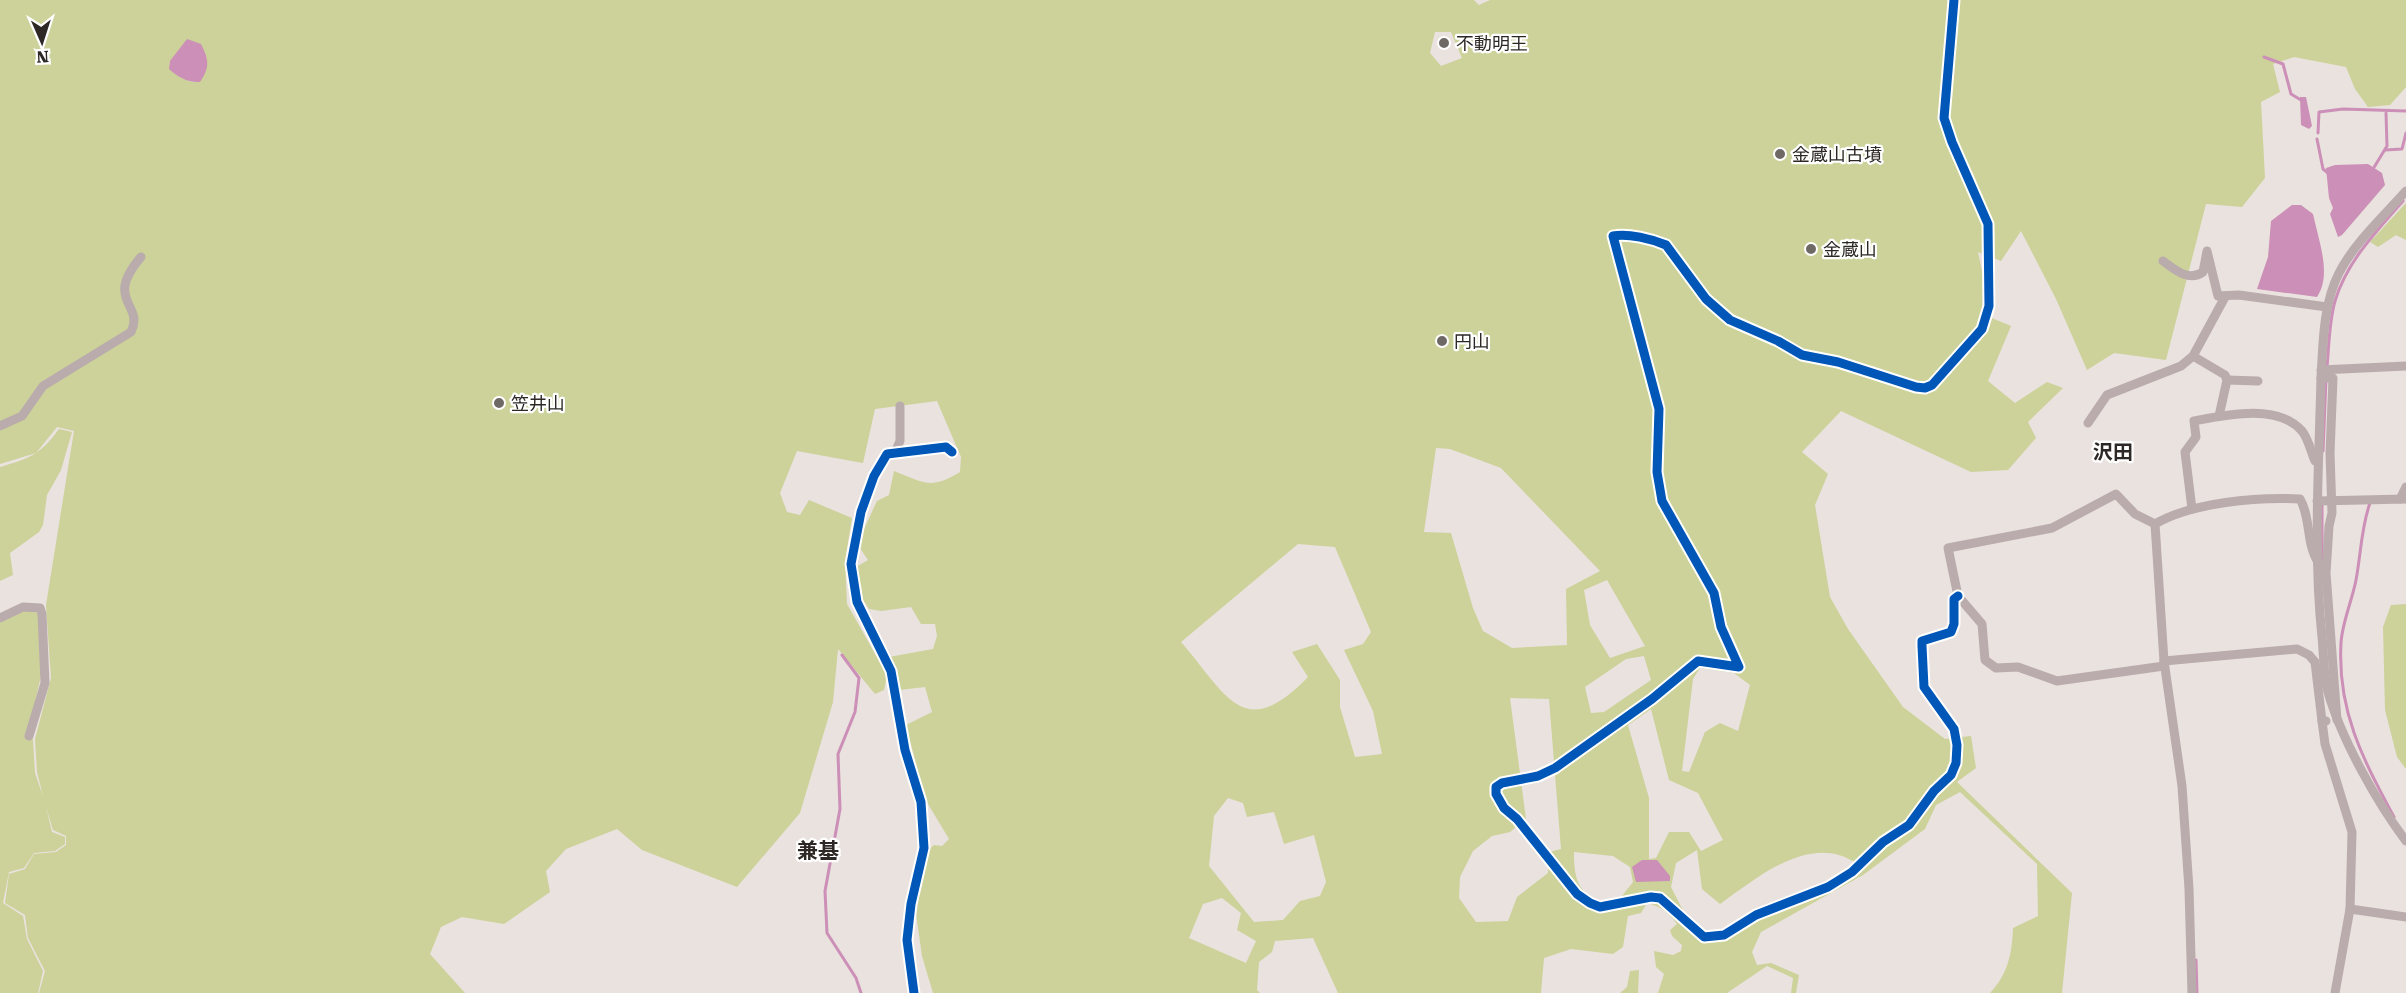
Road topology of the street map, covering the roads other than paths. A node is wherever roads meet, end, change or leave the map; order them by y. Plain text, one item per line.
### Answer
1 (1954, 0) edge
2 (2406, 191) edge
3 (141, 257) dead end
4 (2163, 261) dead end
5 (2225, 297) junction
6 (2327, 307) junction
7 (2193, 356) junction
8 (2406, 366) edge
9 (2325, 374) junction
10 (2227, 380) junction
11 (2258, 381) dead end
12 (900, 405) dead end
13 (2219, 416) junction
14 (2088, 423) dead end
15 (0, 426) edge
16 (895, 452) junction
17 (952, 452) dead end
18 (2316, 463) junction
19 (2406, 487) edge
20 (2403, 500) edge
21 (2324, 501) junction
22 (2192, 509) junction
23 (2155, 524) junction
24 (2318, 562) junction
25 (1958, 596) junction
26 (0, 618) edge
27 (2164, 664) junction
28 (2337, 720) junction
29 (2322, 721) junction
30 (29, 736) dead end
31 (2406, 841) edge
32 (2350, 909) junction
33 (2406, 917) edge
34 (914, 993) edge
35 (2192, 993) edge
36 (2335, 993) edge

1 - 25 street
2 - 6 street
3 - 15 street
4 - 5 street
5 - 6 street
5 - 7 street
6 - 9 street
7 - 10 street
7 - 14 street
8 - 9 street
9 - 18 street
9 - 21 street
10 - 11 street
10 - 13 street
12 - 16 street
13 - 18 street
13 - 22 street
16 - 17 street
16 - 34 street
18 - 21 street
19 - 20 street
20 - 21 street
21 - 24 street
21 - 28 street
22 - 23 street
22 - 24 street
23 - 25 street
23 - 27 street
24 - 28 street
25 - 27 street
26 - 30 street
27 - 29 street
27 - 35 street
28 - 29 street
28 - 31 street
29 - 32 street
32 - 33 street
32 - 36 street

